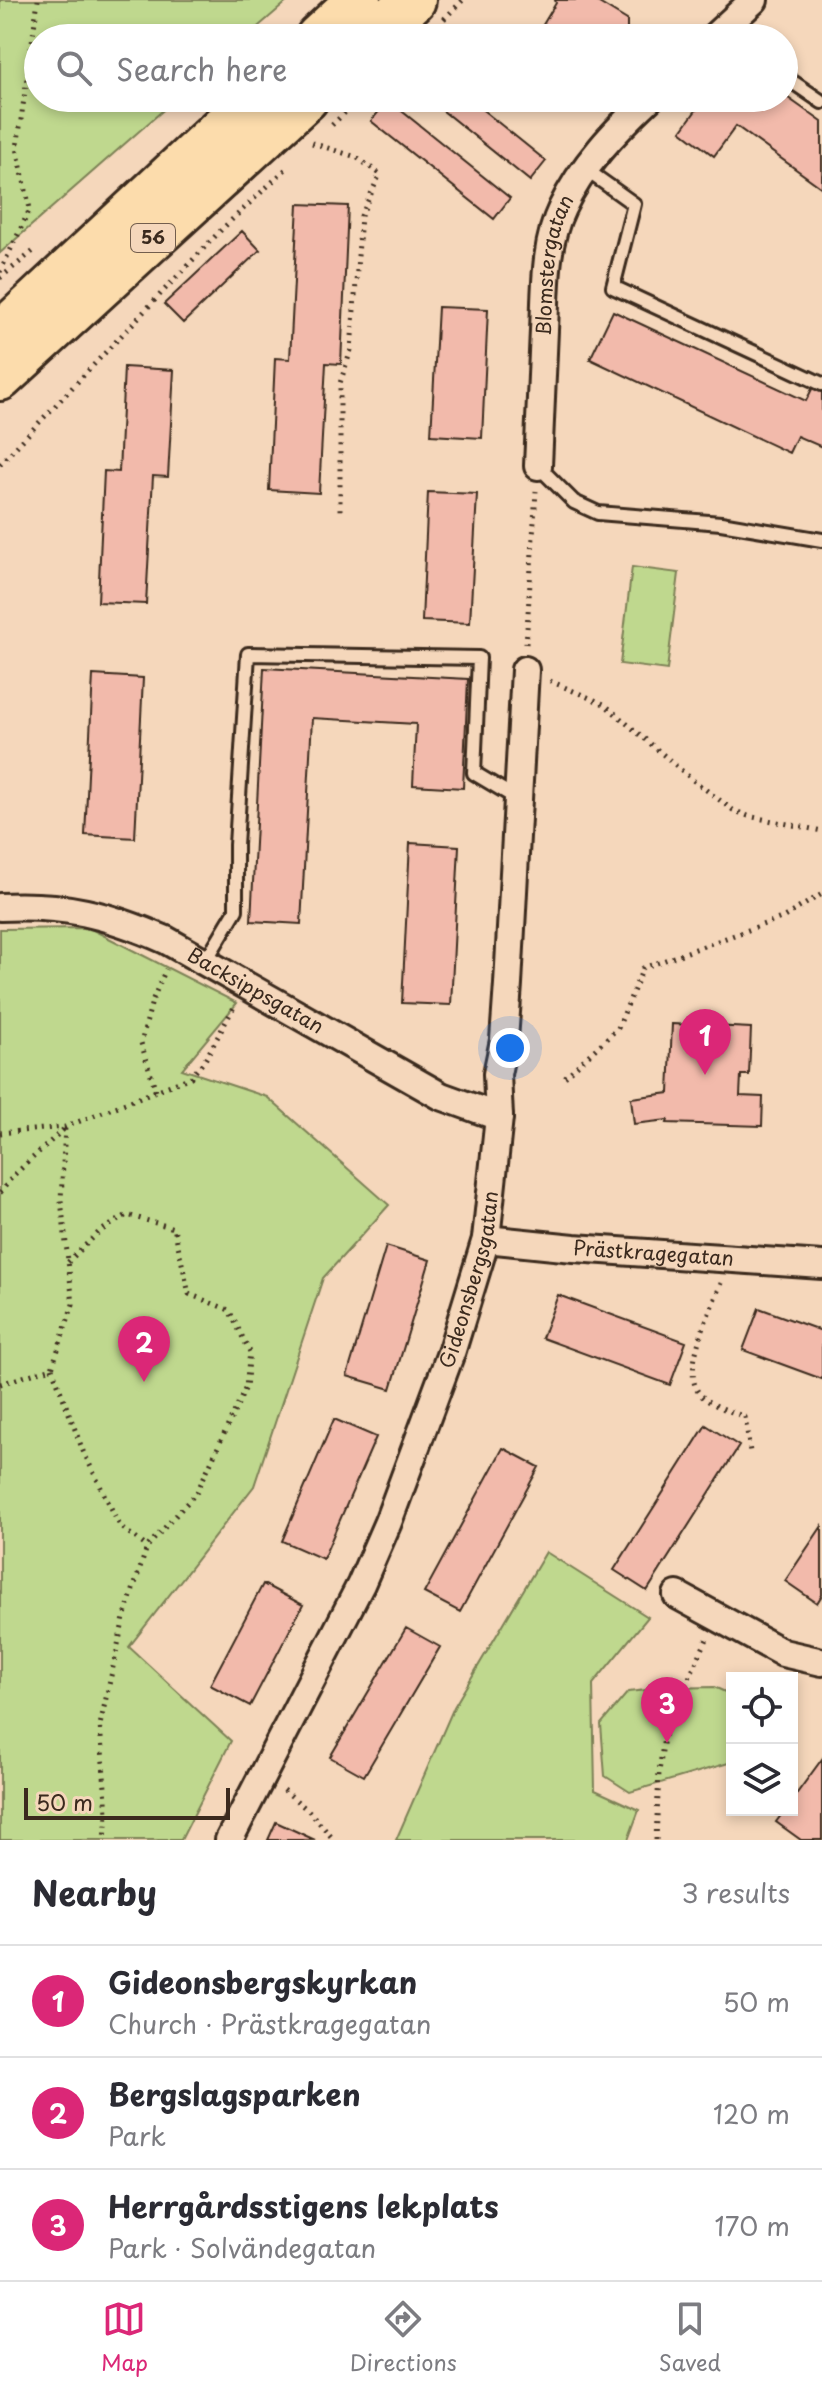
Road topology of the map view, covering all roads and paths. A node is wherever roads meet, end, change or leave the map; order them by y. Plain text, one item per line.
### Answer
1 (38, 0) edge
2 (359, 0) edge
3 (413, 0) edge
4 (754, 0) edge
5 (35, 24) edge
6 (333, 24) edge
7 (386, 24) edge
8 (732, 24) edge
9 (798, 86) edge
10 (24, 99) edge
11 (822, 102) edge
12 (239, 112) edge
13 (291, 112) edge
14 (345, 112) edge
15 (636, 112) edge
16 (312, 143) junction
17 (301, 154) dead end
18 (290, 165) dead end
19 (585, 169) junction
20 (0, 272) edge
21 (0, 335) edge
22 (0, 378) edge
23 (822, 384) edge
24 (0, 464) edge
25 (538, 466) junction
26 (340, 516) dead end
27 (822, 540) edge
28 (525, 670) junction
29 (518, 799) junction
30 (822, 831) edge
31 (822, 894) edge
32 (0, 907) edge
33 (175, 946) junction
34 (205, 962) junction
35 (246, 985) junction
36 (565, 1077) dead end
37 (156, 1091) junction
38 (499, 1117) junction
39 (65, 1127) junction
40 (0, 1133) edge
41 (0, 1193) edge
42 (486, 1239) junction
43 (729, 1259) junction
44 (68, 1262) junction
45 (822, 1265) edge
46 (52, 1368) junction
47 (0, 1384) edge
48 (750, 1452) dead end
49 (147, 1547) junction
50 (677, 1595) dead end
51 (716, 1618) junction
52 (822, 1662) edge
53 (262, 1777) junction
54 (105, 1840) edge
55 (229, 1840) edge
56 (334, 1840) edge
57 (656, 1840) edge

1 - 5 path
2 - 6 highway
3 - 7 highway
4 - 8 street
9 - 11 lane
10 - 20 path
12 - 21 highway, 56
13 - 22 highway, 56
14 - 16 path
15 - 19 street, Blomstergatan
16 - 17 path
16 - 26 path
18 - 24 path
19 - 23 lane
19 - 25 street, Blomstergatan
25 - 27 lane
25 - 28 path
28 - 29 street, Gideonsbergsgatan
28 - 30 path
29 - 34 lane
29 - 38 street, Gideonsbergsgatan
31 - 36 path
32 - 33 street, Backsippsgatan
33 - 34 street, Backsippsgatan
33 - 37 path
34 - 35 street, Backsippsgatan
35 - 37 path
35 - 38 street, Backsippsgatan
37 - 39 path
38 - 42 street, Gideonsbergsgatan
39 - 40 path
39 - 41 path
39 - 44 path
42 - 43 street, Prästkragegatan
42 - 53 street, Gideonsbergsgatan
43 - 45 street, Prästkragegatan
43 - 48 path
44 - 46 path
44 - 49 path
46 - 47 path
46 - 49 path
49 - 54 path
50 - 51 street
51 - 52 street
51 - 57 path
53 - 55 street, Gideonsbergsgatan
53 - 56 path

